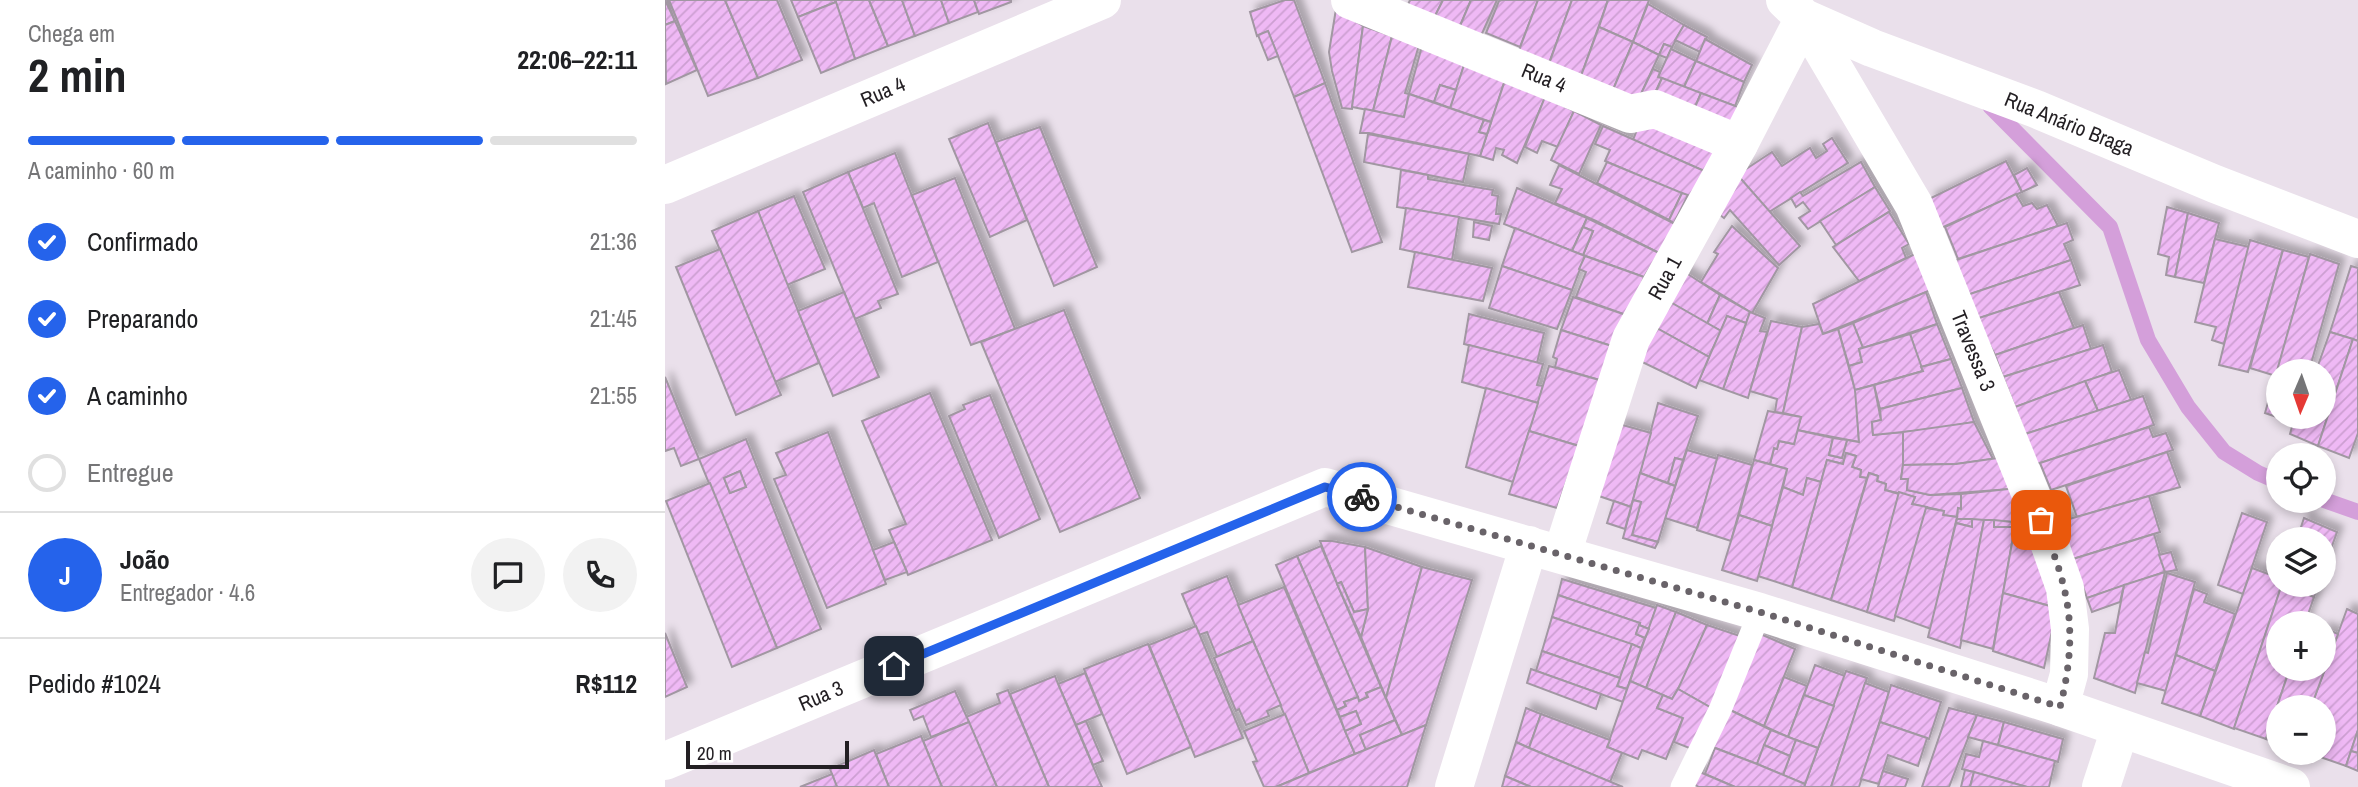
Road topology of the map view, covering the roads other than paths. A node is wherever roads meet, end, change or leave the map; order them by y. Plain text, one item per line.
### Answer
1 (1102, 0) edge
2 (1350, 0) edge
3 (1795, 9) edge
4 (1739, 144) junction
5 (665, 185) edge
6 (2358, 239) edge
7 (1545, 549) junction
8 (1760, 612) junction
9 (2060, 707) junction
10 (2120, 729) junction
11 (665, 761) edge
12 (1454, 787) edge
13 (1682, 787) edge
14 (2101, 787) edge
15 (2291, 787) edge

1 - 5 street, Rua 4
2 - 4 street, Rua 4
3 - 4 street, Rua 1
3 - 6 street, Rua Anário Braga
3 - 9 street, Travessa 3
4 - 7 street, Rua 1
7 - 8 street
7 - 11 street, Rua 3
7 - 12 street, Rua 1
8 - 9 street
8 - 13 lane
9 - 10 street
10 - 14 street
10 - 15 street

